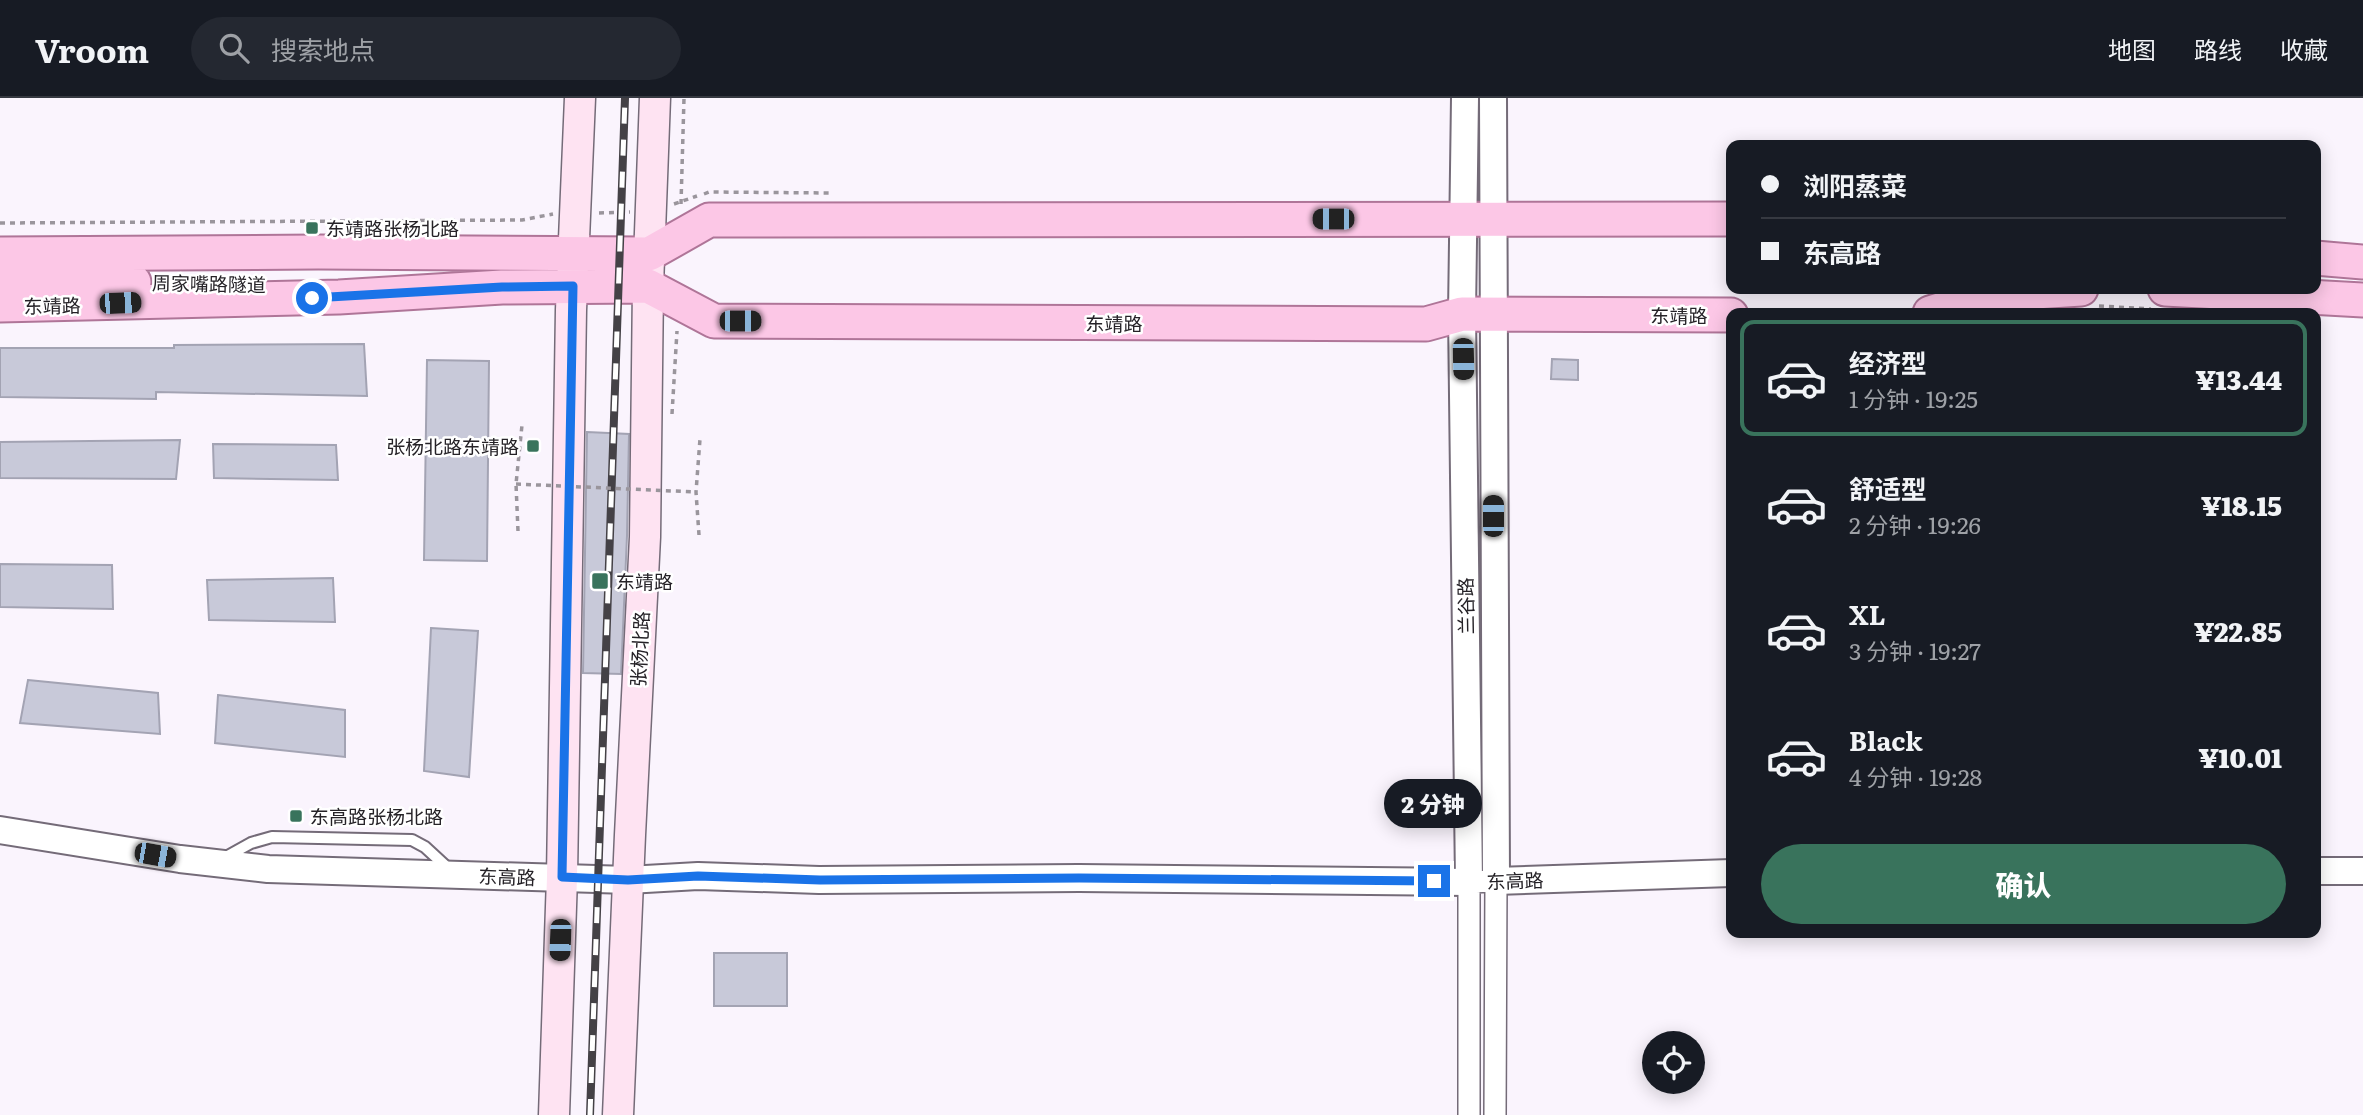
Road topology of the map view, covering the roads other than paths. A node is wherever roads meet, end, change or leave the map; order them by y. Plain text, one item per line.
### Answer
1 (580, 98) edge
2 (655, 98) edge
3 (1465, 98) edge
4 (1493, 98) edge
5 (1478, 219) junction
6 (1726, 219) edge
7 (0, 254) edge
8 (2321, 258) edge
9 (2363, 262) edge
10 (648, 270) junction
11 (574, 271) junction
12 (0, 280) edge
13 (502, 287) junction
14 (2087, 297) edge
15 (2163, 299) edge
16 (2363, 300) edge
17 (0, 305) edge
18 (1946, 308) edge
19 (1477, 314) junction
20 (1726, 315) edge
21 (0, 830) edge
22 (2321, 871) edge
23 (2363, 871) edge
24 (1726, 873) edge
25 (562, 877) junction
26 (628, 880) junction
27 (1496, 881) junction
28 (1469, 882) junction
29 (554, 1115) edge
30 (618, 1115) edge
31 (1469, 1115) edge
32 (1495, 1115) edge

1 - 11 main road
2 - 10 main road, 张杨北路
3 - 5 street, 兰谷路
4 - 5 street, 兰谷路
5 - 6 main road, 东靖路
5 - 10 main road, 东靖路
5 - 19 street, 兰谷路
7 - 11 main road, 东靖路
8 - 9 main road
10 - 11 main road, 东靖路
10 - 19 main road, 东靖路
10 - 26 main road, 张杨北路
11 - 13 main road, 东靖路
11 - 25 main road
12 - 13 main road, 周家嘴路隧道
13 - 17 main road, 东靖路
14 - 18 main road
15 - 16 main road
19 - 20 main road, 东靖路
19 - 27 street, 兰谷路
19 - 28 street, 兰谷路
21 - 25 street, 东高路
22 - 23 street
24 - 27 street, 东高路
25 - 26 street, 东高路
25 - 29 main road
26 - 28 street, 东高路
26 - 30 main road, 张杨北路
27 - 28 street, 东高路
27 - 32 street, 兰谷路
28 - 31 street, 兰谷路

